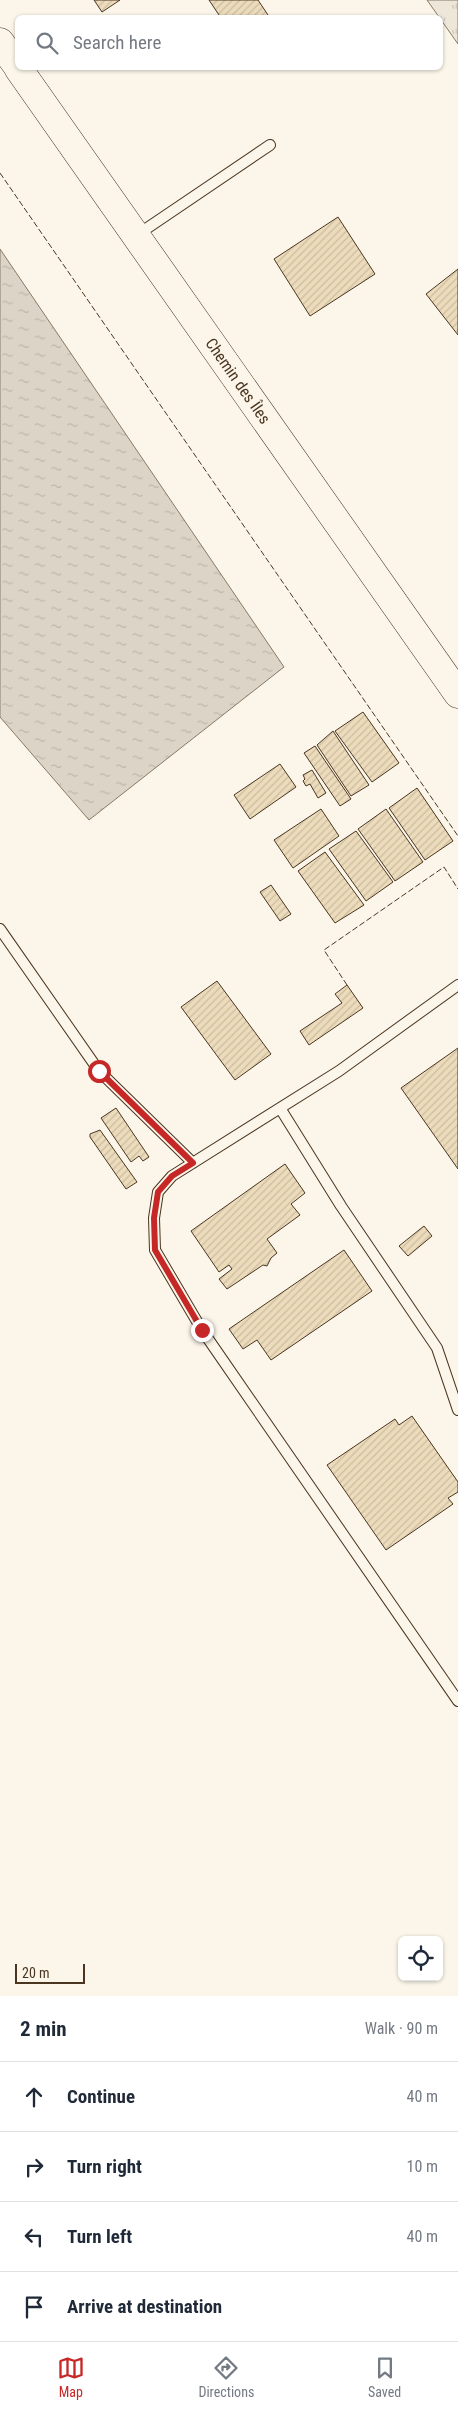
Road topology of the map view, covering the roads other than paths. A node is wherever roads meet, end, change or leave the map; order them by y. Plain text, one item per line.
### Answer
1 (0, 42) edge
2 (15, 63) edge
3 (20, 70) edge
4 (270, 146) dead end
5 (136, 236) junction
6 (458, 694) edge
7 (0, 929) edge
8 (458, 985) edge
9 (280, 1108) junction
10 (193, 1163) junction
11 (458, 1410) edge
12 (458, 1701) edge

1 - 2 main road, Chemin des Îles
3 - 5 main road, Chemin des Îles
4 - 5 lane
5 - 6 main road, Chemin des Îles
7 - 10 lane
8 - 9 lane
9 - 10 lane
9 - 11 lane
10 - 12 lane

